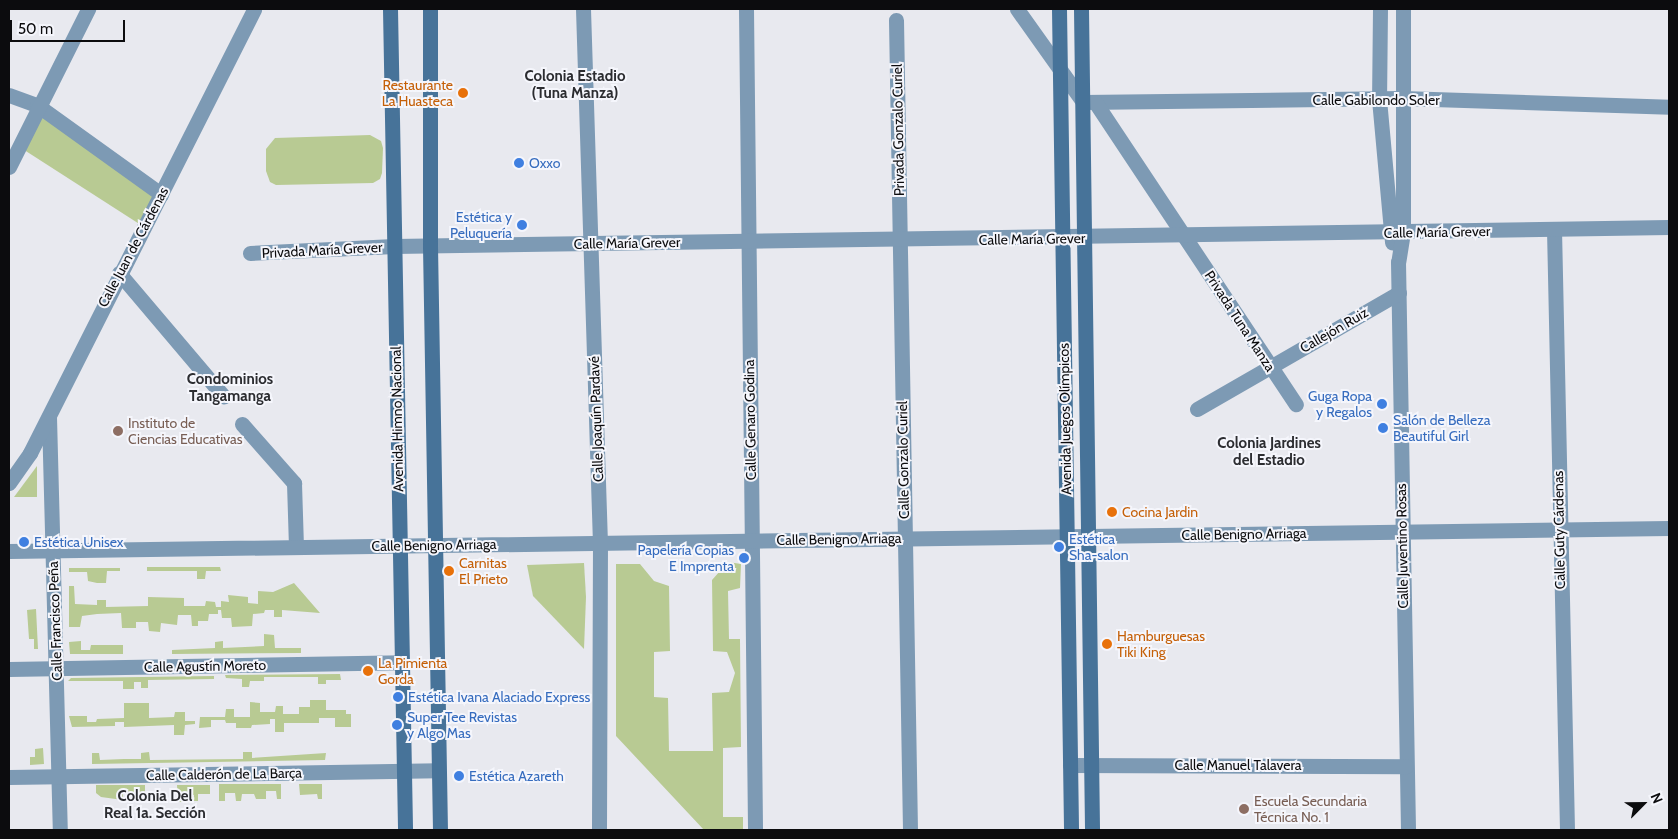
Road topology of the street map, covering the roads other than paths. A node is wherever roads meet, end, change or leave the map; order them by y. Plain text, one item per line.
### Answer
1 (88, 9) edge
2 (254, 9) edge
3 (390, 9) edge
4 (430, 9) edge
5 (584, 9) edge
6 (746, 9) edge
7 (1017, 9) edge
8 (1059, 9) edge
9 (1081, 9) edge
10 (1380, 9) edge
11 (1403, 9) edge
12 (896, 20) dead end
13 (1060, 68) junction
14 (9, 95) edge
15 (1402, 98) junction
16 (1379, 99) junction
17 (1089, 102) junction
18 (37, 105) junction
19 (1669, 107) edge
20 (9, 167) edge
21 (161, 194) junction
22 (1669, 227) edge
23 (1554, 230) junction
24 (1397, 232) junction
25 (1185, 236) junction
26 (1063, 238) junction
27 (1085, 238) junction
28 (899, 240) junction
29 (748, 242) junction
30 (589, 244) junction
31 (394, 246) junction
32 (430, 246) junction
33 (250, 253) dead end
34 (119, 273) junction
35 (1399, 293) junction
36 (1270, 367) junction
37 (224, 397) dead end
38 (1296, 404) dead end
39 (1197, 409) dead end
40 (49, 413) junction
41 (242, 424) dead end
42 (9, 483) edge
43 (1669, 528) edge
44 (1558, 529) junction
45 (1402, 532) junction
46 (1067, 536) junction
47 (1088, 536) junction
48 (905, 538) junction
49 (752, 540) junction
50 (600, 542) junction
51 (400, 545) junction
52 (436, 545) junction
53 (296, 546) junction
54 (52, 550) junction
55 (9, 551) edge
56 (402, 662) junction
57 (57, 668) junction
58 (9, 669) edge
59 (1070, 765) junction
60 (1091, 765) junction
61 (1406, 766) junction
62 (404, 770) junction
63 (438, 770) junction
64 (9, 777) edge
65 (59, 777) junction
66 (60, 830) edge
67 (405, 830) edge
68 (440, 830) edge
69 (599, 830) edge
70 (755, 830) edge
71 (910, 830) edge
72 (1071, 830) edge
73 (1092, 830) edge
74 (1408, 830) edge
75 (1567, 830) edge

1 - 18 street
2 - 21 street, Calle Juan de Cárdenas
3 - 31 street, Avenida Himno Nacional
4 - 32 street
5 - 30 street, Calle Joaquín Pardavé
6 - 29 street, Calle Genaro Godina
7 - 13 street, Privada Tuna Manza
8 - 13 street, Avenida Juegos Olímpicos
9 - 17 street, Avenida Juegos Olímpicos
10 - 16 street, Calle Juventino Rosas
11 - 15 street, Calle Juventino Rosas
12 - 28 street, Privada Gonzalo Curiel
13 - 17 street, Privada Tuna Manza
13 - 26 street, Avenida Juegos Olímpicos
14 - 18 street
15 - 16 street, Calle Gabilondo Soler
15 - 19 street, Calle Gabilondo Soler
15 - 24 street, Calle Juventino Rosas
16 - 17 street, Calle Gabilondo Soler
16 - 24 street, Calle Juventino Rosas
17 - 25 street, Privada Tuna Manza
17 - 27 street, Avenida Juegos Olímpicos
18 - 20 street
18 - 21 street
21 - 34 street, Calle Juan de Cárdenas
22 - 23 street, Calle María Grever
23 - 24 street, Calle María Grever
23 - 44 street, Calle Guty Cárdenas
24 - 25 street, Calle María Grever
24 - 35 street, Calle Juventino Rosas
25 - 27 street, Calle María Grever
25 - 36 street, Privada Tuna Manza
26 - 27 street, Calle María Grever
26 - 28 street, Calle María Grever
26 - 46 street, Avenida Juegos Olímpicos
27 - 47 street, Avenida Juegos Olímpicos
28 - 29 street, Calle María Grever
28 - 48 street, Calle Gonzalo Curiel
29 - 30 street, Calle María Grever
29 - 49 street, Calle Genaro Godina
30 - 32 street, Calle María Grever
30 - 50 street, Calle Joaquín Pardavé
31 - 32 street, Calle María Grever
31 - 33 street, Privada María Grever
31 - 51 street, Avenida Himno Nacional
32 - 52 street
34 - 37 street
34 - 40 street, Calle Juan de Cárdenas
35 - 36 street, Callejón Ruiz
35 - 45 street, Calle Juventino Rosas
36 - 38 street, Privada Tuna Manza
36 - 39 street, Callejón Ruiz
40 - 42 street, Calle Juan de Cárdenas
40 - 54 street, Calle Francisco Peña
41 - 53 street
43 - 44 street, Calle Benigno Arriaga
44 - 45 street, Calle Benigno Arriaga
44 - 75 street, Calle Guty Cárdenas
45 - 47 street, Calle Benigno Arriaga
45 - 61 street, Calle Juventino Rosas
46 - 47 street, Calle Benigno Arriaga
46 - 48 street, Calle Benigno Arriaga
46 - 59 street, Avenida Juegos Olímpicos
47 - 60 street, Avenida Juegos Olímpicos
48 - 49 street, Calle Benigno Arriaga
48 - 71 street, Calle Gonzalo Curiel
49 - 50 street, Calle Benigno Arriaga
49 - 70 street, Calle Genaro Godina
50 - 52 street, Calle Benigno Arriaga
50 - 69 street, Calle Joaquín Pardavé
51 - 52 street, Calle Benigno Arriaga
51 - 53 street, Calle Benigno Arriaga
51 - 56 street, Avenida Himno Nacional
52 - 63 street
53 - 54 street, Calle Benigno Arriaga
54 - 55 street, Calle Benigno Arriaga
54 - 57 street, Calle Francisco Peña
56 - 57 street, Calle Agustín Moreto
56 - 62 street, Avenida Himno Nacional
57 - 58 street, Calle Agustín Moreto
57 - 65 street, Calle Francisco Peña
59 - 60 street, Calle Manuel Talavera
59 - 72 street, Avenida Juegos Olímpicos
60 - 61 street, Calle Manuel Talavera
60 - 73 street, Avenida Juegos Olímpicos
61 - 74 street, Calle Juventino Rosas
62 - 63 street, Calle Calderón de La Barça
62 - 65 street, Calle Calderón de La Barça
62 - 67 street, Avenida Himno Nacional
63 - 68 street
64 - 65 street, Calle Calderón de La Barça
65 - 66 street, Calle Francisco Peña

